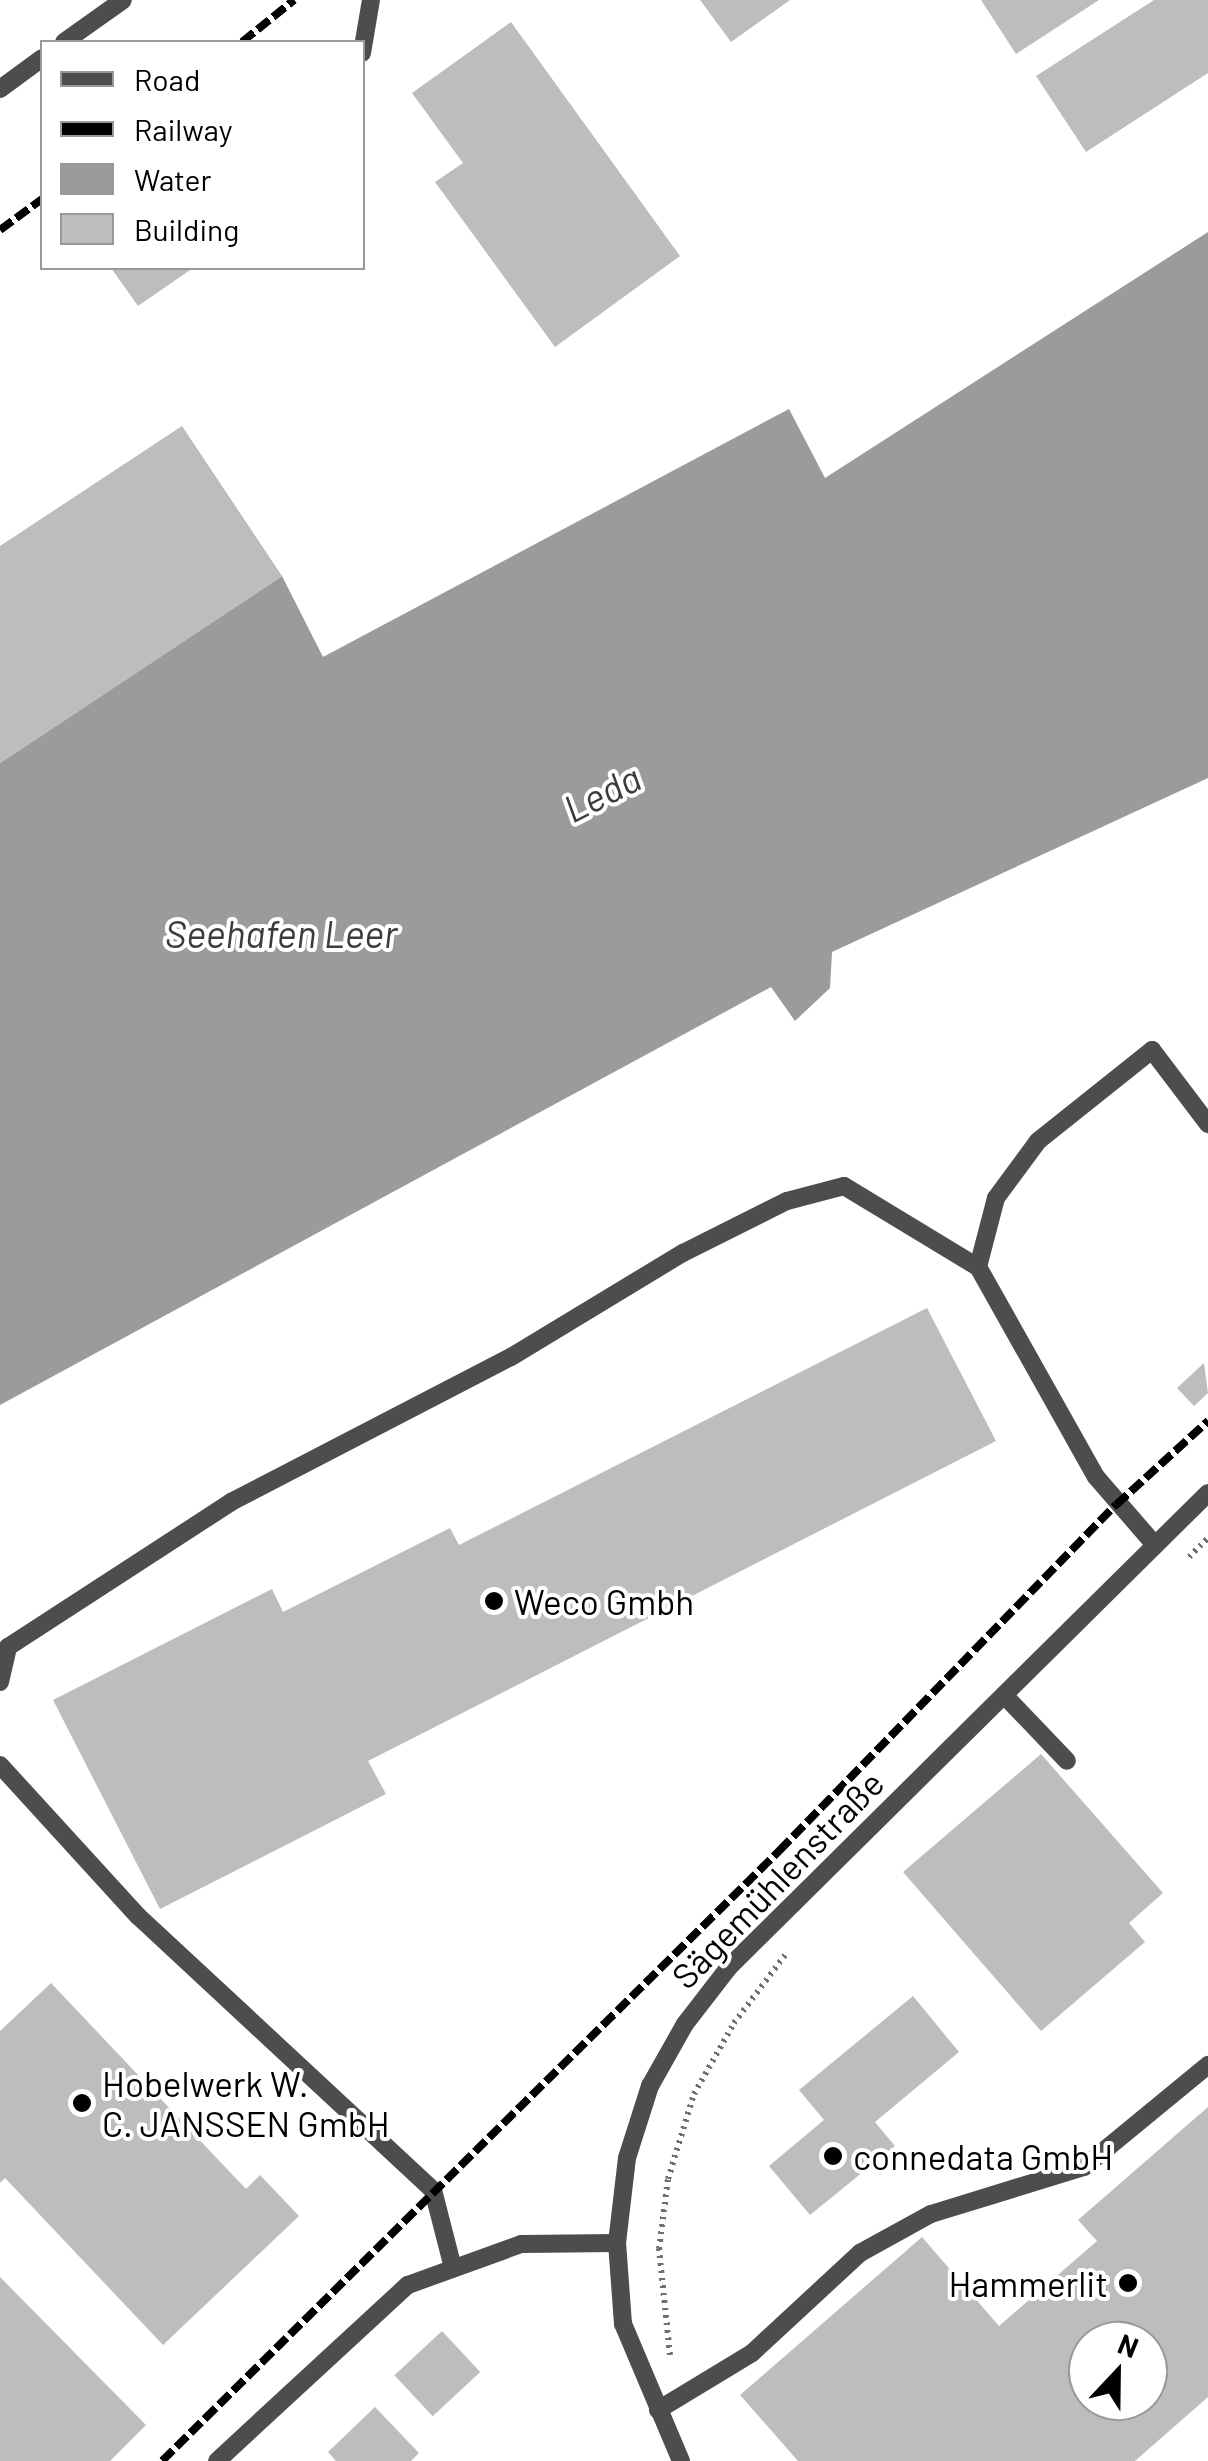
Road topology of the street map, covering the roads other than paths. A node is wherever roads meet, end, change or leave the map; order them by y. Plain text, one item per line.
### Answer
1 (122, 0) edge
2 (370, 0) edge
3 (67, 40) edge
4 (364, 40) edge
5 (40, 60) edge
6 (0, 90) edge
7 (1208, 1124) edge
8 (978, 1267) junction
9 (1208, 1493) edge
10 (1155, 1546) junction
11 (0, 1682) edge
12 (1004, 1695) junction
13 (1067, 1761) dead end
14 (0, 1765) edge
15 (1208, 2064) edge
16 (617, 2243) junction
17 (453, 2268) junction
18 (658, 2410) junction
19 (217, 2461) edge
20 (681, 2461) edge

1 - 3 street
2 - 4 street
5 - 6 street
7 - 8 street
8 - 10 street
8 - 11 street
9 - 10 street, Sägemühlenstraße
10 - 12 street, Sägemühlenstraße
12 - 13 street
12 - 16 street, Sägemühlenstraße
14 - 17 street
15 - 18 street
16 - 17 street
16 - 18 street, Sägemühlenstraße
17 - 19 street
18 - 20 street, Sägemühlenstraße

